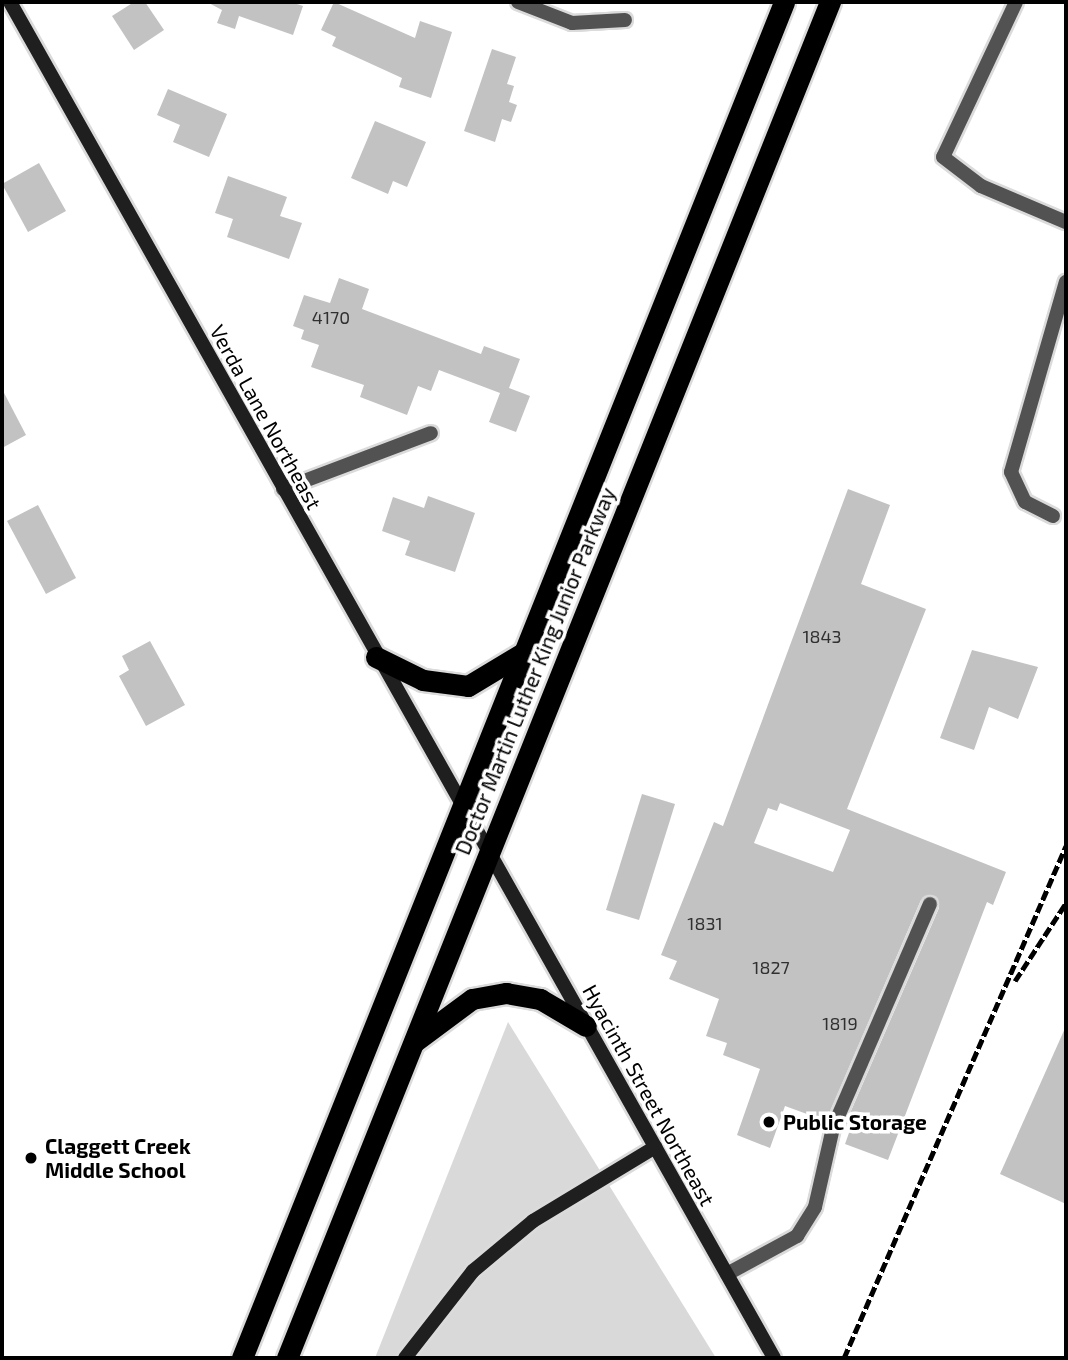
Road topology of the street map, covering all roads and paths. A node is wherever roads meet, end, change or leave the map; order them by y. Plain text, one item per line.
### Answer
1 (10, 2) edge
2 (518, 2) edge
3 (785, 2) edge
4 (830, 2) edge
5 (1016, 2) edge
6 (625, 20) dead end
7 (1066, 222) edge
8 (1066, 282) edge
9 (431, 433) dead end
10 (283, 489) junction
11 (1053, 516) dead end
12 (524, 652) junction
13 (376, 657) junction
14 (462, 804) junction
15 (489, 851) junction
16 (930, 904) dead end
17 (586, 1026) junction
18 (413, 1043) junction
19 (655, 1147) junction
20 (727, 1274) junction
21 (242, 1358) edge
22 (287, 1358) edge
23 (405, 1358) edge
24 (774, 1358) edge

1 - 10 street, Verda Lane Northeast
2 - 6 street
3 - 12 highway, Doctor Martin Luther King Junior Parkway
4 - 15 highway, Doctor Martin Luther King Junior Parkway
5 - 7 street
8 - 11 street
9 - 10 street
10 - 13 street, Verda Lane Northeast
12 - 13 highway
12 - 14 highway, Doctor Martin Luther King Junior Parkway
13 - 14 street, Verda Lane Northeast
14 - 15 street, Verda Lane Northeast
14 - 21 highway, Doctor Martin Luther King Junior Parkway
15 - 17 street, Hyacinth Street Northeast
15 - 18 highway, Doctor Martin Luther King Junior Parkway
16 - 20 street
17 - 18 highway
17 - 19 street, Hyacinth Street Northeast
18 - 22 highway, Doctor Martin Luther King Junior Parkway
19 - 20 street, Hyacinth Street Northeast
19 - 23 street
20 - 24 street, Hyacinth Street Northeast

